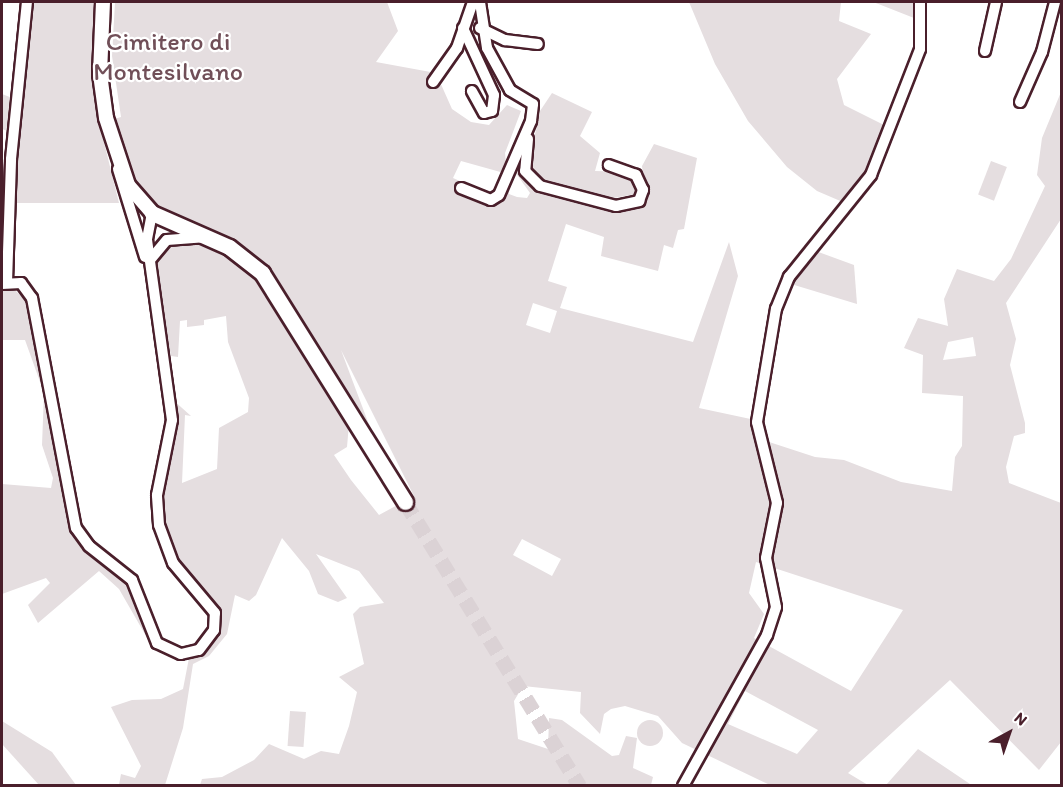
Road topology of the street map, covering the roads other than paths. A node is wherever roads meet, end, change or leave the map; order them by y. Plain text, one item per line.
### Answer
1 (27, 2) edge
2 (103, 2) edge
3 (473, 2) edge
4 (480, 2) edge
5 (920, 2) edge
6 (996, 2) edge
7 (1055, 2) edge
8 (464, 28) junction
9 (480, 28) junction
10 (538, 44) dead end
11 (985, 51) dead end
12 (432, 82) dead end
13 (472, 91) dead end
14 (1020, 102) dead end
15 (529, 129) junction
16 (117, 161) junction
17 (609, 165) dead end
18 (461, 189) dead end
19 (152, 213) junction
20 (207, 237) junction
21 (147, 256) junction
22 (4, 283) edge
23 (405, 502) tunnel mouth
24 (683, 786) edge

1 - 22 street
2 - 16 main road
3 - 8 street
4 - 9 street
5 - 24 street
6 - 11 street
7 - 14 street
8 - 12 street
8 - 13 street
9 - 10 street
9 - 15 street
15 - 17 street
15 - 18 street
16 - 19 main road
16 - 21 street
19 - 20 highway
19 - 21 street
20 - 21 street
20 - 23 highway
21 - 22 street

